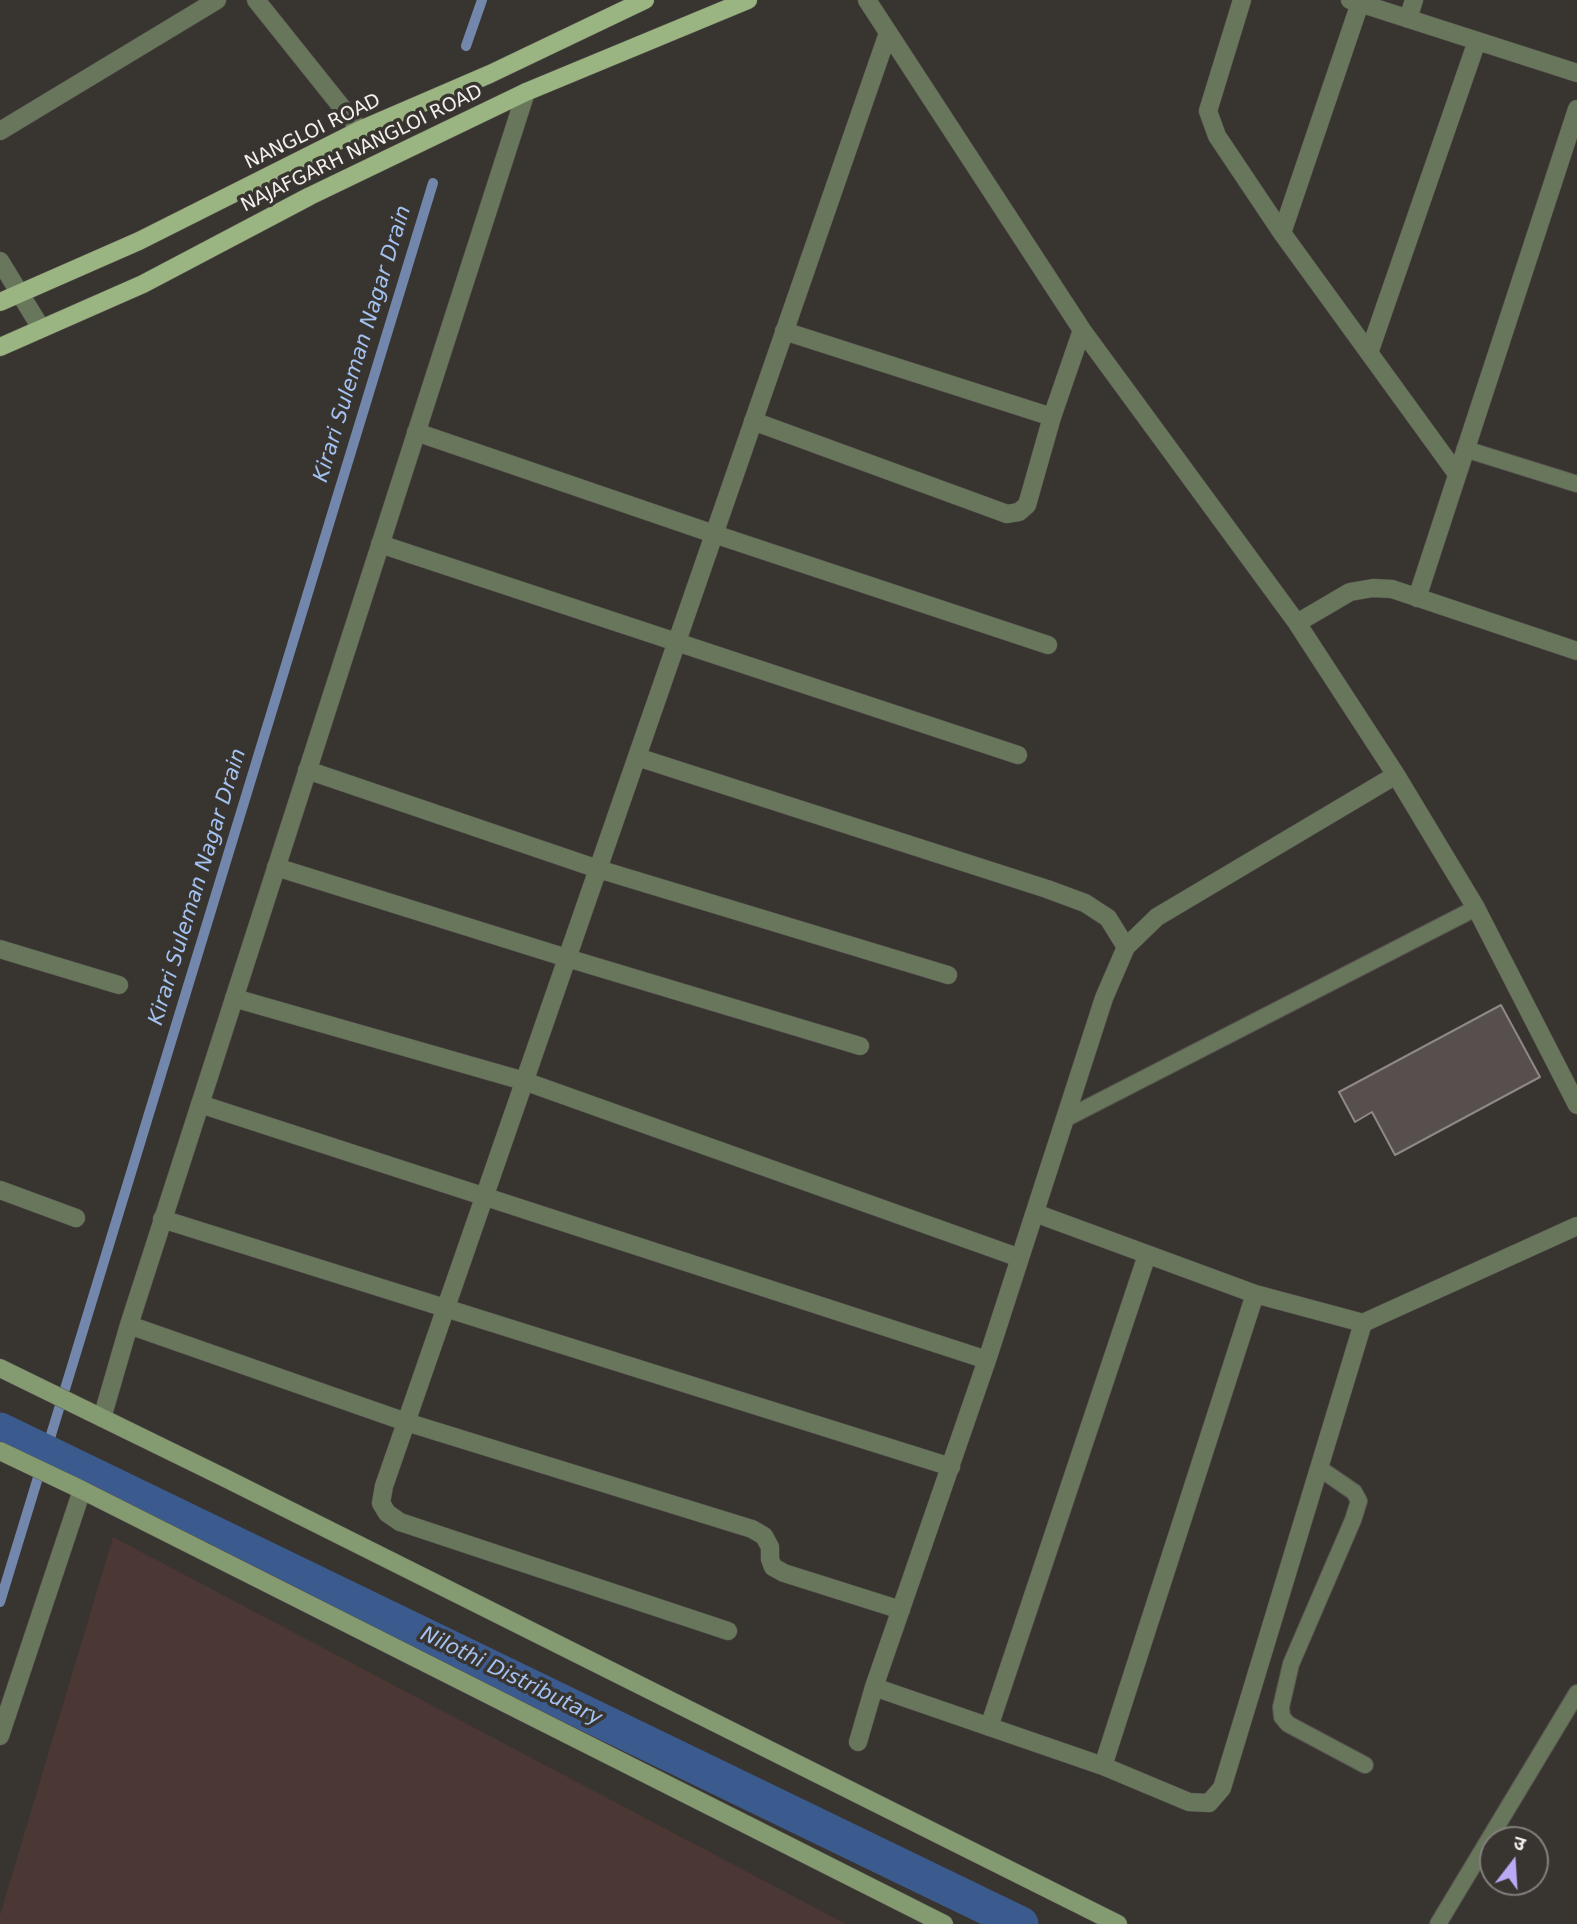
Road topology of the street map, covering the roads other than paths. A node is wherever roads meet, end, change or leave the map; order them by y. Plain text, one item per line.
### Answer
1 (217, 0) edge
2 (256, 0) edge
3 (645, 0) edge
4 (748, 0) edge
5 (867, 0) edge
6 (1242, 0) edge
7 (1414, 0) edge
8 (1355, 2) edge
9 (1408, 19) junction
10 (888, 33) junction
11 (1477, 41) junction
12 (1577, 73) edge
13 (526, 92) junction
14 (1577, 109) edge
15 (360, 130) junction
16 (0, 131) edge
17 (1282, 233) junction
18 (0, 261) edge
19 (19, 293) junction
20 (0, 302) edge
21 (41, 328) junction
22 (1082, 330) junction
23 (784, 331) junction
24 (0, 347) edge
25 (1369, 353) junction
26 (1052, 417) junction
27 (753, 421) junction
28 (416, 432) junction
29 (1465, 449) junction
30 (1457, 474) junction
31 (1577, 484) edge
32 (714, 534) junction
33 (380, 544) junction
34 (1417, 598) junction
35 (1297, 623) junction
36 (677, 642) junction
37 (1048, 645) dead end
38 (1577, 651) edge
39 (1018, 755) dead end
40 (637, 757) junction
41 (307, 771) junction
42 (1396, 775) junction
43 (276, 867) junction
44 (598, 869) junction
45 (1476, 908) junction
46 (1126, 947) junction
47 (0, 949) edge
48 (567, 958) junction
49 (948, 975) dead end
50 (119, 985) dead end
51 (234, 998) junction
52 (860, 1046) dead end
53 (524, 1081) junction
54 (200, 1104) junction
55 (1577, 1105) edge
56 (1065, 1119) junction
57 (0, 1190) edge
58 (485, 1196) junction
59 (1035, 1213) junction
60 (76, 1218) dead end
61 (162, 1219) junction
62 (1577, 1226) edge
63 (1147, 1255) junction
64 (1020, 1258) junction
65 (1255, 1294) junction
66 (446, 1308) junction
67 (1363, 1323) junction
68 (129, 1325) junction
69 (987, 1360) junction
70 (0, 1368) edge
71 (97, 1416) junction
72 (406, 1422) junction
73 (0, 1451) edge
74 (951, 1467) junction
75 (1319, 1468) junction
76 (82, 1490) junction
77 (901, 1610) junction
78 (728, 1630) dead end
79 (874, 1687) junction
80 (1577, 1693) edge
81 (989, 1727) junction
82 (0, 1736) edge
83 (858, 1742) dead end
84 (1365, 1765) dead end
85 (1103, 1766) junction
86 (944, 1924) edge
87 (1118, 1924) edge
88 (1438, 1924) edge

1 - 16 street
2 - 15 street
3 - 15 main road, NANGLOI ROAD
4 - 13 main road, NAJAFGARH NANGLOI ROAD
5 - 10 street
6 - 17 street
7 - 9 street
8 - 9 street
8 - 17 street
9 - 11 street
10 - 22 street
10 - 23 street
11 - 12 street
11 - 25 street
13 - 21 main road, NAJAFGARH NANGLOI ROAD
13 - 28 street
14 - 29 street
15 - 19 main road, NANGLOI ROAD
17 - 25 street
18 - 19 street
19 - 20 main road, NANGLOI ROAD
19 - 21 street
21 - 24 main road, NAJAFGARH NANGLOI ROAD
22 - 26 street
22 - 35 street
23 - 26 street
23 - 27 street
25 - 30 street
26 - 27 street
27 - 32 street
28 - 32 street
28 - 33 street
29 - 30 street
29 - 31 lane
30 - 34 street
32 - 36 street
32 - 37 street
33 - 36 street
33 - 41 street
34 - 35 street
34 - 38 street
35 - 42 street
36 - 39 street
36 - 40 street
40 - 44 street
40 - 46 street
41 - 43 street
41 - 44 street
42 - 45 street
42 - 46 street
43 - 48 street
43 - 51 street
44 - 48 street
44 - 49 street
45 - 55 street
45 - 56 lane
46 - 56 street
47 - 50 street
48 - 52 street
48 - 53 street
51 - 53 street
51 - 54 street
53 - 58 street
53 - 64 street
54 - 58 street
54 - 61 street
56 - 59 street
57 - 60 street
58 - 66 street
58 - 69 street
59 - 63 street
59 - 64 street
61 - 66 street
61 - 68 street
62 - 67 street
63 - 65 street
63 - 81 street
64 - 69 street
65 - 67 street
65 - 85 street
66 - 72 street
66 - 74 street
67 - 75 street
68 - 71 street
68 - 72 street
69 - 74 street
70 - 71 street
71 - 87 street
72 - 77 street
72 - 78 street
73 - 76 street
74 - 77 street
75 - 84 lane
75 - 85 street
76 - 82 street
76 - 86 street
77 - 79 street
79 - 81 street
79 - 83 street
80 - 88 lane
81 - 85 street

